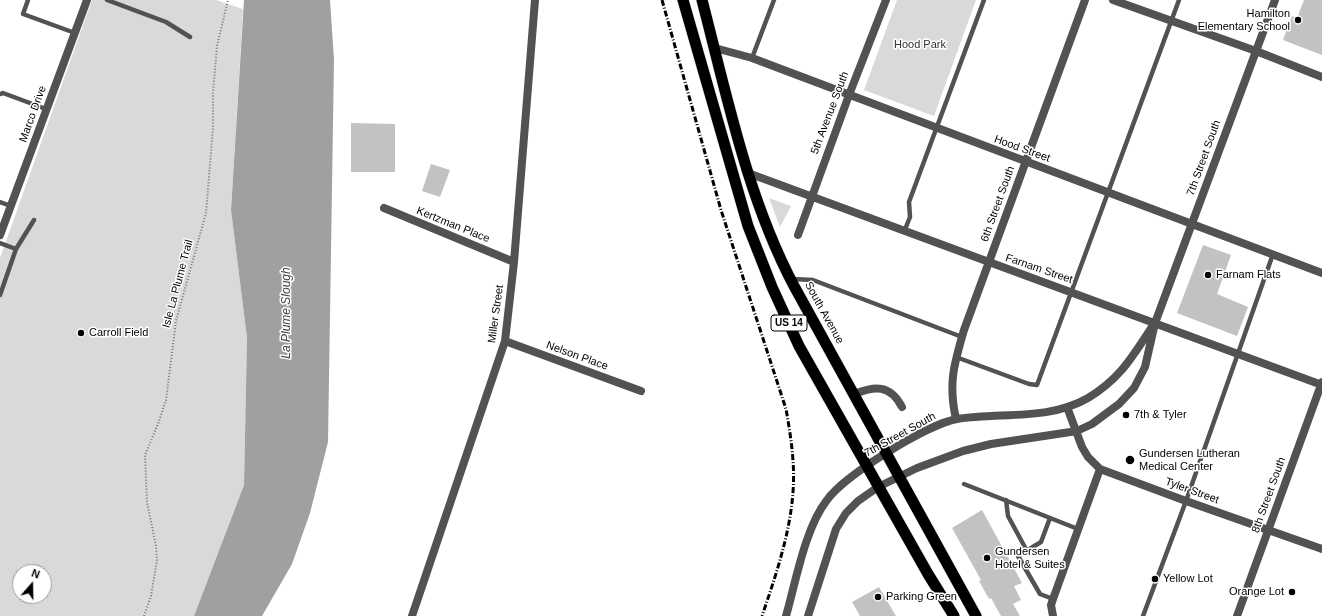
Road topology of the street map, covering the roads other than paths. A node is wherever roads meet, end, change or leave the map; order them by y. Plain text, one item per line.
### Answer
1 (28, 0) edge
2 (87, 0) edge
3 (107, 0) edge
4 (534, 0) edge
5 (683, 0) edge
6 (702, 0) edge
7 (774, 0) edge
8 (886, 0) edge
9 (984, 0) edge
10 (1085, 0) edge
11 (1113, 0) edge
12 (1179, 0) edge
13 (1275, 0) edge
14 (1171, 21) junction
15 (75, 33) junction
16 (190, 37) dead end
17 (715, 48) junction
18 (1256, 51) junction
19 (752, 58) junction
20 (1322, 77) edge
21 (0, 94) edge
22 (848, 95) junction
23 (46, 109) junction
24 (937, 129) junction
25 (1025, 161) junction
26 (748, 173) junction
27 (1109, 192) junction
28 (811, 196) junction
29 (0, 202) edge
30 (11, 206) junction
31 (384, 208) dead end
32 (34, 220) dead end
33 (1192, 224) junction
34 (904, 232) junction
35 (0, 235) edge
36 (798, 235) dead end
37 (0, 243) edge
38 (16, 249) junction
39 (1274, 254) junction
40 (514, 262) junction
41 (988, 263) junction
42 (1322, 273) edge
43 (790, 279) junction
44 (1072, 292) junction
45 (0, 295) edge
46 (1155, 323) junction
47 (962, 337) junction
48 (505, 341) junction
49 (1239, 354) junction
50 (956, 357) junction
51 (1322, 384) edge
52 (640, 391) dead end
53 (854, 394) junction
54 (902, 407) dead end
55 (1067, 407) junction
56 (956, 419) junction
57 (1077, 431) junction
58 (887, 454) junction
59 (867, 466) junction
60 (1100, 469) junction
61 (900, 477) junction
62 (964, 484) dead end
63 (878, 487) junction
64 (1006, 500) junction
65 (1186, 501) junction
66 (1050, 518) junction
67 (1078, 529) junction
68 (1268, 530) junction
69 (1322, 549) edge
70 (1027, 551) junction
71 (1052, 602) junction
72 (413, 616) edge
73 (786, 616) edge
74 (808, 616) edge
75 (954, 616) edge
76 (976, 616) edge
77 (1053, 616) edge
78 (1143, 616) edge
79 (1237, 616) edge

1 - 15 lane
2 - 15 street, Marco Drive
3 - 16 lane
4 - 40 street, Miller Street
5 - 59 highway, US 14
6 - 17 highway, South Avenue / US 14
7 - 19 lane
8 - 22 street, 5th Avenue South
9 - 24 lane
10 - 25 street, 6th Street South
11 - 14 street
12 - 14 lane
13 - 18 street, 7th Street South
14 - 18 street
14 - 27 lane
15 - 23 street, Marco Drive
17 - 19 street, Hood Street
17 - 26 highway, South Avenue / US 14
18 - 20 street
18 - 33 street, 7th Street South
19 - 22 street, Hood Street
21 - 23 lane
22 - 24 street, Hood Street
22 - 28 street, 5th Avenue South
23 - 30 street, Marco Drive
24 - 25 street, Hood Street
24 - 34 lane
25 - 27 street, Hood Street
25 - 41 street, 6th Street South
26 - 28 street, Farnam Street
26 - 43 highway, South Avenue / US 14
27 - 33 street, Hood Street
27 - 44 lane
28 - 34 street, Farnam Street
28 - 36 street, 5th Avenue South
29 - 30 lane
30 - 35 street, Marco Drive
31 - 40 street, Kertzman Place
32 - 38 lane
33 - 39 street, Hood Street
33 - 46 street, 7th Street South
34 - 41 street, Farnam Street
37 - 38 lane
38 - 45 lane
39 - 42 street, Hood Street
39 - 49 lane
40 - 48 street, Miller Street
41 - 44 street, Farnam Street
41 - 47 street, 6th Street South
43 - 47 lane
43 - 53 highway, South Avenue / US 14
44 - 46 street, Farnam Street
44 - 50 lane
46 - 49 street, Farnam Street
46 - 55 street, 7th Street South
46 - 57 street, 7th Street South
47 - 50 street, 6th Street South
48 - 52 street, Nelson Place
48 - 72 street, Miller Street
49 - 51 street, Farnam Street
49 - 65 lane
50 - 56 street, 6th Street South
51 - 68 street, 8th Street South
53 - 54 street
53 - 58 highway, South Avenue / US 14
55 - 56 street, 7th Street South
55 - 57 street, Tyler Street
56 - 58 street, 7th Street South
57 - 60 street, Tyler Street
57 - 61 street, 7th Street South
58 - 59 street, 7th Street South
58 - 61 highway, South Avenue / US 14
59 - 63 highway, US 14
59 - 73 street, 7th Street South
60 - 65 street, Tyler Street
60 - 67 street
61 - 63 street, 7th Street South
61 - 76 highway, South Avenue / US 14
62 - 64 lane
63 - 74 street, 7th Street South
63 - 75 highway, US 14
64 - 66 lane
64 - 70 lane
65 - 68 street, Tyler Street
65 - 78 lane
66 - 67 lane
66 - 70 lane
67 - 71 street
68 - 69 street, Tyler Street
68 - 79 street, 8th Street South
70 - 71 lane
71 - 77 street

